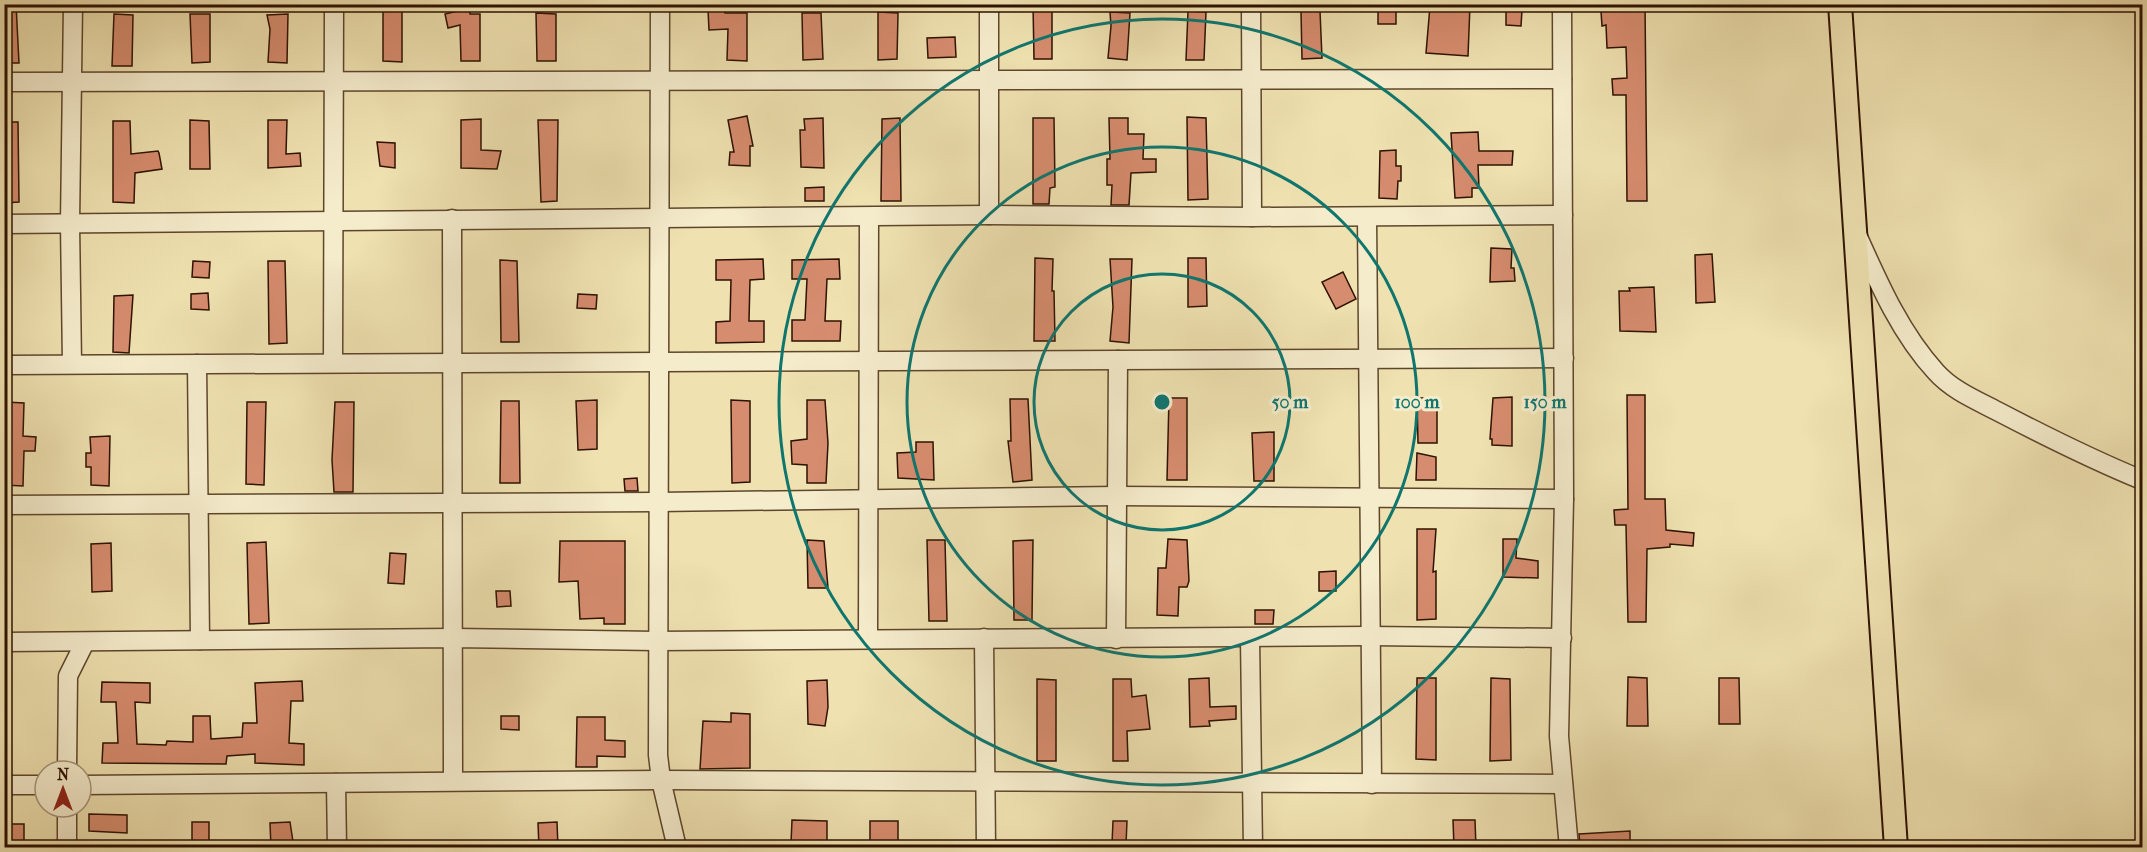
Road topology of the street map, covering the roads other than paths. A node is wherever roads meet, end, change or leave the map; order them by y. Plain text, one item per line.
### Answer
1 (73, 4) edge
2 (334, 4) edge
3 (660, 4) edge
4 (989, 4) edge
5 (1251, 4) edge
6 (1562, 4) edge
7 (1840, 4) edge
8 (1562, 79) junction
9 (989, 80) junction
10 (1251, 80) junction
11 (660, 81) junction
12 (4, 82) edge
13 (73, 82) junction
14 (334, 82) junction
15 (989, 215) junction
16 (1563, 215) junction
17 (658, 217) junction
18 (869, 217) junction
19 (1366, 217) junction
20 (1252, 218) junction
21 (452, 219) junction
22 (333, 221) junction
23 (70, 223) junction
24 (4, 224) edge
25 (1855, 230) junction
26 (1564, 358) junction
27 (1367, 359) junction
28 (869, 360) junction
29 (1118, 360) junction
30 (658, 362) junction
31 (333, 363) junction
32 (454, 363) junction
33 (72, 364) junction
34 (197, 364) junction
35 (4, 365) edge
36 (2142, 480) edge
37 (1117, 496) junction
38 (869, 499) junction
39 (1564, 499) junction
40 (1368, 500) junction
41 (658, 502) junction
42 (451, 503) junction
43 (4, 504) edge
44 (200, 504) junction
45 (1369, 636) junction
46 (453, 638) junction
47 (867, 638) junction
48 (984, 638) junction
49 (1250, 638) junction
50 (1562, 638) junction
51 (200, 639) junction
52 (1116, 639) junction
53 (656, 641) junction
54 (4, 642) edge
55 (85, 642) junction
56 (67, 759) edge
57 (661, 780) junction
58 (453, 781) junction
59 (986, 782) junction
60 (336, 783) junction
61 (1254, 783) junction
62 (1372, 784) junction
63 (1563, 784) junction
64 (4, 785) edge
65 (33, 785) edge
66 (93, 785) edge
67 (67, 819) edge
68 (67, 848) edge
69 (337, 848) edge
70 (677, 848) edge
71 (986, 848) edge
72 (1253, 848) edge
73 (1569, 848) edge
74 (1896, 848) edge

1 - 13 street
2 - 14 street
3 - 11 street
4 - 9 street
5 - 10 street
6 - 8 street
7 - 25 main road
8 - 10 street
8 - 16 street
9 - 10 street
9 - 11 street
9 - 15 street
10 - 20 street
11 - 14 street
11 - 17 street
12 - 13 street
13 - 14 street
13 - 23 street
14 - 22 street
15 - 18 street
15 - 20 street
16 - 19 street
16 - 26 street
17 - 18 street
17 - 21 street
17 - 30 street
18 - 28 street
19 - 20 street
19 - 27 street
21 - 22 street
21 - 32 street
22 - 23 street
22 - 31 street
23 - 24 street
23 - 33 street
25 - 36 street
25 - 74 main road
26 - 27 street
26 - 39 street
27 - 29 street
27 - 40 street
28 - 29 street
28 - 30 street
28 - 38 street
29 - 37 street
30 - 32 street
30 - 41 street
31 - 32 street
31 - 34 street
32 - 42 street
33 - 34 street
33 - 35 street
34 - 44 street
37 - 38 street
37 - 40 street
37 - 52 street
38 - 41 street
38 - 47 street
39 - 40 street
39 - 50 street
40 - 45 street
41 - 42 street
41 - 53 street
42 - 44 street
42 - 46 street
43 - 44 street
44 - 51 street
45 - 49 street
45 - 50 street
45 - 62 street
46 - 51 street
46 - 53 street
46 - 58 street
47 - 48 street
47 - 53 street
48 - 52 street
48 - 59 street
49 - 52 street
49 - 61 street
50 - 63 street
51 - 55 street
53 - 57 street
54 - 55 street
55 - 56 street
57 - 58 street
57 - 59 street
57 - 70 street
58 - 60 street
59 - 61 street
59 - 71 street
60 - 66 street
60 - 69 street
61 - 62 street
61 - 72 street
62 - 63 street
63 - 73 street
64 - 65 street
67 - 68 street

